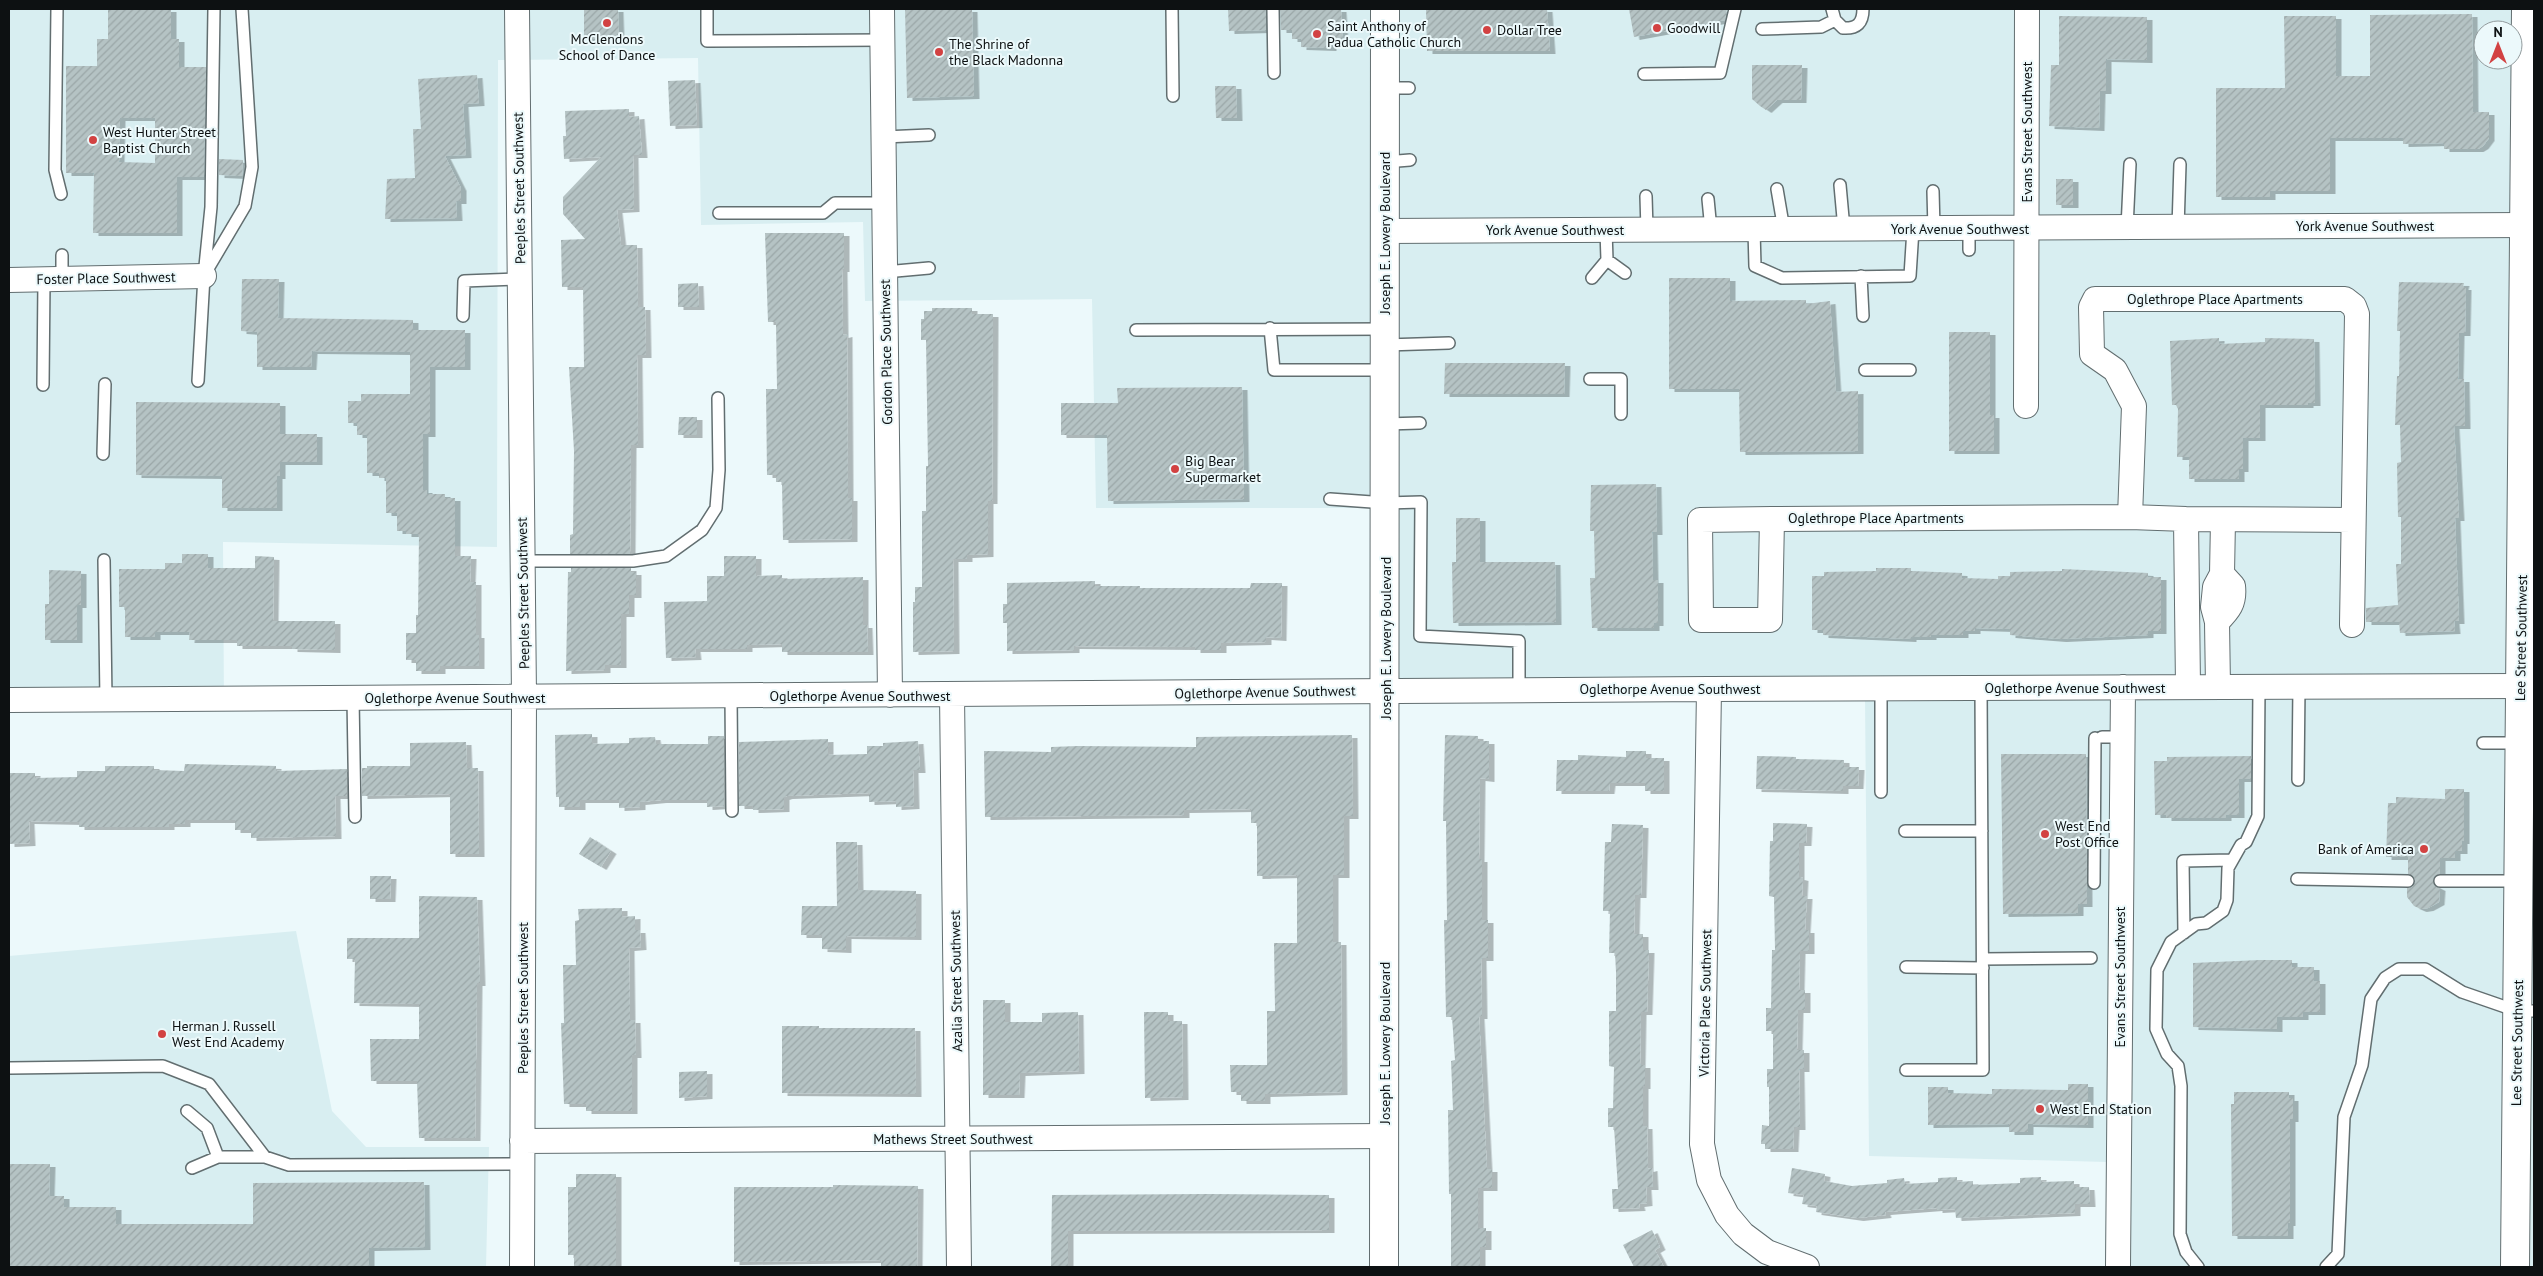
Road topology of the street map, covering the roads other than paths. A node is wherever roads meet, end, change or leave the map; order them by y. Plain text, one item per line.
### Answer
1 (57, 9) edge
2 (214, 9) edge
3 (242, 9) edge
4 (517, 9) edge
5 (706, 9) edge
6 (882, 9) edge
7 (1172, 9) edge
8 (1273, 9) edge
9 (1385, 9) edge
10 (1735, 9) edge
11 (1863, 9) edge
12 (2027, 9) edge
13 (2528, 13) edge
14 (1834, 14) edge
15 (1762, 29) dead end
16 (883, 40) junction
17 (1274, 73) dead end
18 (1644, 74) dead end
19 (1173, 96) dead end
20 (929, 135) dead end
21 (884, 137) junction
22 (2130, 164) dead end
23 (2180, 164) dead end
24 (1840, 185) dead end
25 (1777, 189) dead end
26 (1933, 191) dead end
27 (61, 194) dead end
28 (1646, 196) dead end
29 (1708, 199) dead end
30 (884, 203) junction
31 (718, 214) dead end
32 (2530, 225) edge
33 (2127, 228) junction
34 (2178, 228) junction
35 (1844, 229) junction
36 (1924, 229) junction
37 (2027, 229) junction
38 (1606, 230) junction
39 (1647, 230) junction
40 (1712, 230) junction
41 (1754, 230) junction
42 (1784, 230) junction
43 (1385, 231) junction
44 (62, 255) dead end
45 (1607, 260) junction
46 (929, 268) dead end
47 (885, 272) junction
48 (1625, 273) dead end
49 (204, 276) junction
50 (1861, 276) junction
51 (1592, 278) dead end
52 (520, 279) junction
53 (9, 280) edge
54 (53, 280) junction
55 (2529, 305) edge
56 (463, 316) dead end
57 (1863, 316) dead end
58 (1270, 328) junction
59 (1136, 330) dead end
60 (1449, 344) dead end
61 (1386, 348) junction
62 (1865, 370) dead end
63 (1910, 370) dead end
64 (1590, 380) dead end
65 (198, 381) dead end
66 (105, 384) dead end
67 (42, 385) dead end
68 (718, 398) dead end
69 (2026, 406) dead end
70 (1621, 414) dead end
71 (1420, 423) dead end
72 (1386, 424) junction
73 (103, 454) dead end
74 (2528, 468) edge
75 (1330, 499) dead end
76 (1386, 503) junction
77 (2130, 517) junction
78 (1772, 519) junction
79 (2186, 519) junction
80 (2222, 520) junction
81 (2353, 520) junction
82 (104, 560) dead end
83 (523, 561) junction
84 (2352, 625) dead end
85 (2259, 686) junction
86 (2299, 686) junction
87 (2520, 686) junction
88 (2123, 687) junction
89 (2188, 687) junction
90 (2218, 687) junction
91 (1881, 688) junction
92 (1981, 688) junction
93 (1709, 689) junction
94 (1519, 690) junction
95 (1386, 691) junction
96 (890, 695) junction
97 (952, 695) junction
98 (731, 696) junction
99 (524, 697) junction
100 (354, 698) junction
101 (9, 700) edge
102 (106, 700) junction
103 (2106, 738) junction
104 (2483, 743) dead end
105 (2520, 743) junction
106 (2298, 780) dead end
107 (1881, 792) dead end
108 (732, 811) dead end
109 (355, 817) dead end
110 (1982, 831) junction
111 (1905, 832) dead end
112 (2232, 860) junction
113 (2297, 879) dead end
114 (2408, 881) dead end
115 (2440, 881) dead end
116 (2518, 881) junction
117 (2094, 883) dead end
118 (2184, 933) junction
119 (2091, 958) dead end
120 (1983, 963) junction
121 (1906, 967) dead end
122 (2526, 1011) edge
123 (9, 1068) edge
124 (1906, 1070) dead end
125 (187, 1111) dead end
126 (1385, 1136) junction
127 (958, 1139) junction
128 (522, 1153) junction
129 (218, 1157) junction
130 (265, 1157) junction
131 (192, 1168) dead end
132 (522, 1267) edge
133 (959, 1267) edge
134 (1384, 1267) edge
135 (1807, 1267) edge
136 (2118, 1267) edge
137 (2198, 1267) edge
138 (2327, 1267) edge
139 (2515, 1267) edge

1 - 27 lane
2 - 49 lane
3 - 49 lane
4 - 52 street, Peeples Street Southwest
5 - 16 lane
6 - 16 street, Gordon Place Southwest
7 - 19 lane
8 - 17 lane
9 - 43 street, Joseph E. Lowery Boulevard
10 - 18 lane
11 - 14 lane
12 - 37 street, Evans Street Southwest
13 - 32 street, Lee Street Southwest
14 - 15 lane
16 - 21 street, Gordon Place Southwest
20 - 21 lane
21 - 30 street, Gordon Place Southwest
22 - 33 lane
23 - 34 lane
24 - 35 lane
25 - 42 lane
26 - 36 lane
28 - 39 lane
29 - 40 lane
30 - 31 lane
30 - 47 street, Gordon Place Southwest
32 - 34 street, York Avenue Southwest
32 - 55 street, Lee Street Southwest
33 - 34 street, York Avenue Southwest
33 - 37 street, York Avenue Southwest
35 - 36 street, York Avenue Southwest
35 - 42 street, York Avenue Southwest
36 - 37 street, York Avenue Southwest
36 - 50 lane
37 - 69 street, Evans Street Southwest
38 - 39 street, York Avenue Southwest
38 - 43 street, York Avenue Southwest
38 - 45 lane
39 - 40 street, York Avenue Southwest
40 - 41 street, York Avenue Southwest
41 - 42 street, York Avenue Southwest
41 - 50 lane
43 - 61 street, Joseph E. Lowery Boulevard
44 - 54 lane
45 - 48 lane
45 - 51 lane
46 - 47 lane
47 - 96 street, Gordon Place Southwest
49 - 54 street, Foster Place Southwest
49 - 65 lane
50 - 57 lane
52 - 56 lane
52 - 83 street, Peeples Street Southwest
53 - 54 street, Foster Place Southwest
54 - 67 lane
55 - 74 street, Lee Street Southwest
58 - 59 lane
58 - 61 lane
58 - 61 lane
60 - 61 lane
61 - 72 street, Joseph E. Lowery Boulevard
62 - 63 lane
64 - 70 lane
66 - 73 lane
68 - 83 lane
71 - 72 lane
72 - 76 street, Joseph E. Lowery Boulevard
74 - 87 street, Lee Street Southwest
75 - 76 lane
76 - 94 lane
76 - 95 street, Joseph E. Lowery Boulevard
77 - 78 street, Oglethrope Place Apartments
77 - 79 street, Oglethrope Place Apartments
77 - 81 street, Oglethrope Place Apartments
78 - 78 street, Oglethrope Place Apartments
79 - 80 street, Oglethrope Place Apartments
79 - 89 street
80 - 81 street, Oglethrope Place Apartments
80 - 90 street
81 - 84 street, Oglethrope Place Apartments
82 - 102 lane
83 - 99 street, Peeples Street Southwest
85 - 86 street, Oglethorpe Avenue Southwest
85 - 90 street, Oglethorpe Avenue Southwest
85 - 112 lane
86 - 87 street, Oglethorpe Avenue Southwest
86 - 106 lane
87 - 105 street, Lee Street Southwest
88 - 89 street, Oglethorpe Avenue Southwest
88 - 92 street, Oglethorpe Avenue Southwest
88 - 103 street, Evans Street Southwest
89 - 90 street, Oglethorpe Avenue Southwest
91 - 92 street, Oglethorpe Avenue Southwest
91 - 93 street, Oglethorpe Avenue Southwest
91 - 107 lane
92 - 110 lane
93 - 94 street, Oglethorpe Avenue Southwest
93 - 135 street, Victoria Place Southwest
94 - 95 street, Oglethorpe Avenue Southwest
95 - 97 street, Oglethorpe Avenue Southwest
95 - 126 street, Joseph E. Lowery Boulevard
96 - 97 street, Oglethorpe Avenue Southwest
96 - 98 street, Oglethorpe Avenue Southwest
97 - 127 street, Azalia Street Southwest
98 - 99 street, Oglethorpe Avenue Southwest
98 - 108 lane
99 - 100 street, Oglethorpe Avenue Southwest
99 - 128 street, Peeples Street Southwest
100 - 102 street, Oglethorpe Avenue Southwest
100 - 109 lane
101 - 102 street, Oglethorpe Avenue Southwest
103 - 117 lane
103 - 136 street, Evans Street Southwest
104 - 105 lane
105 - 116 street, Lee Street Southwest
110 - 111 lane
110 - 120 lane
112 - 118 lane
112 - 118 lane
113 - 114 lane
115 - 116 lane
116 - 122 street, Lee Street Southwest
118 - 137 lane
119 - 120 lane
120 - 121 lane
120 - 124 lane
122 - 138 lane
122 - 139 street, Lee Street Southwest
123 - 130 lane
125 - 129 lane
126 - 127 street, Mathews Street Southwest
126 - 134 street, Joseph E. Lowery Boulevard
127 - 128 street, Mathews Street Southwest
127 - 133 street, Azalia Street Southwest
128 - 130 lane
128 - 132 street, Peeples Street Southwest
129 - 130 lane
129 - 131 lane

